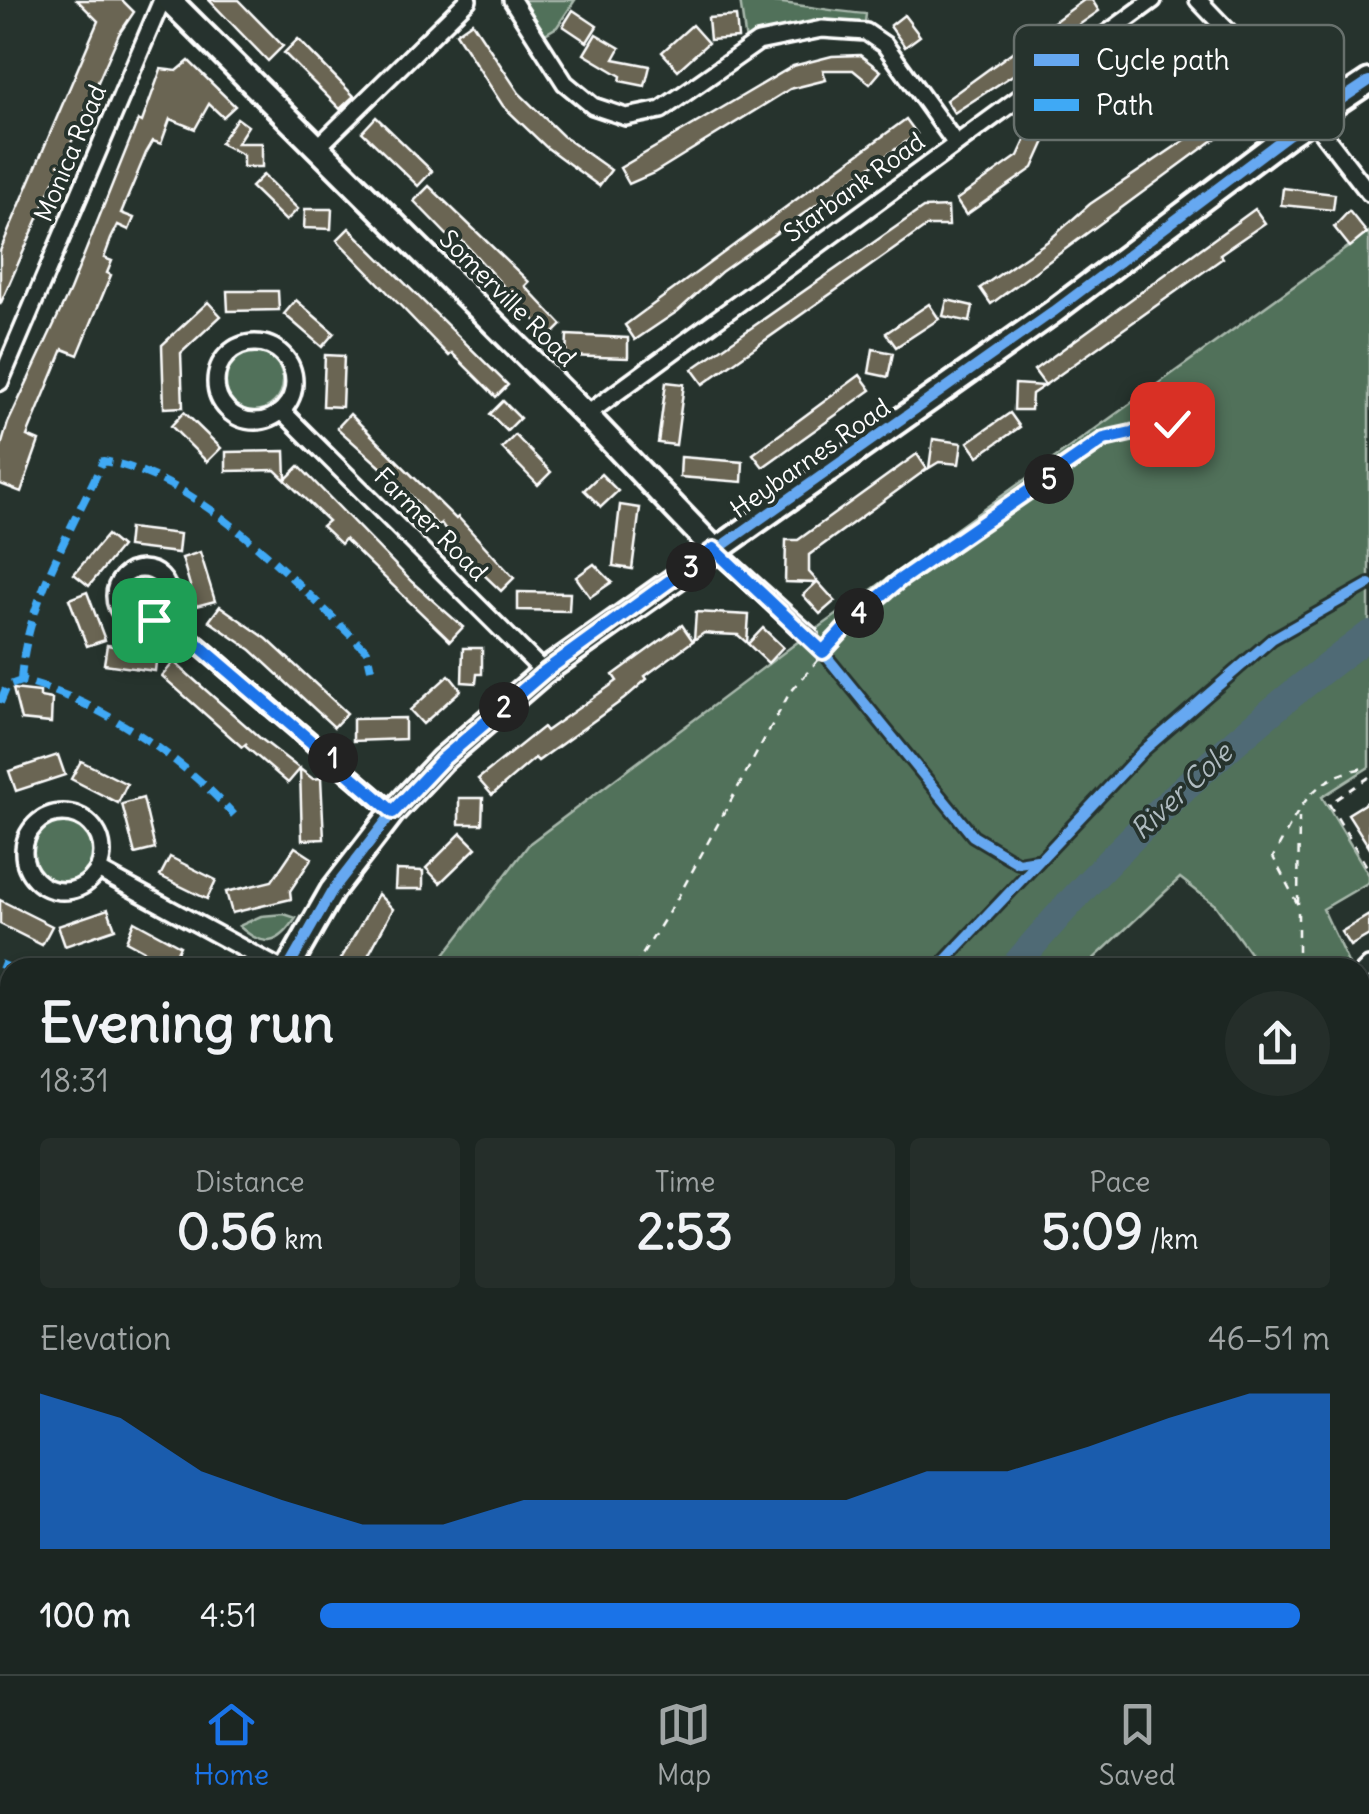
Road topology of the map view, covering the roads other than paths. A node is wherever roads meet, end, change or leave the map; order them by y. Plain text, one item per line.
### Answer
1 (166, 0) edge
2 (468, 0) edge
3 (512, 0) edge
4 (1154, 0) edge
5 (1198, 0) edge
6 (1120, 25) edge
7 (1222, 25) edge
8 (1369, 81) edge
9 (1344, 98) edge
10 (1014, 102) edge
11 (1284, 140) edge
12 (1328, 140) edge
13 (956, 144) junction
14 (318, 147) junction
15 (1369, 193) edge
16 (0, 382) edge
17 (282, 411) junction
18 (586, 414) junction
19 (714, 549) junction
20 (162, 614) dead end
21 (809, 634) road end
22 (544, 672) junction
23 (393, 812) junction
24 (98, 870) junction
25 (261, 958) edge
26 (294, 958) edge

1 - 14 street, Somerville Road
1 - 16 street, Monica Road
2 - 14 street
3 - 13 street
4 - 6 street, Starbank Road
5 - 7 street
8 - 9 street, Heybarnes Road
10 - 13 street, Starbank Road
11 - 19 street, Heybarnes Road
12 - 15 street
13 - 18 street, Starbank Road
14 - 18 street, Somerville Road
17 - 17 street
17 - 22 street, Farmer Road
18 - 19 street, Somerville Road
19 - 21 street, Somerville Road
19 - 22 street, Heybarnes Road
20 - 23 street
22 - 23 street, Heybarnes Road
23 - 26 street, Heybarnes Road
24 - 24 street
24 - 25 street

